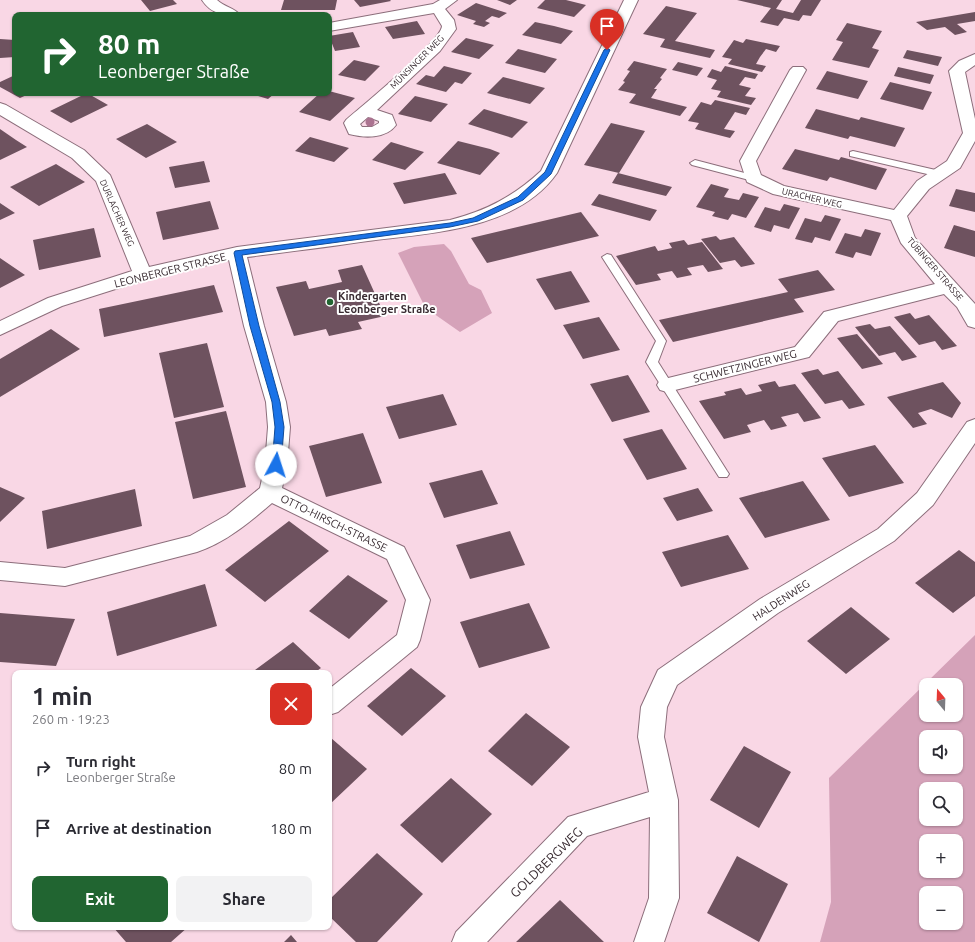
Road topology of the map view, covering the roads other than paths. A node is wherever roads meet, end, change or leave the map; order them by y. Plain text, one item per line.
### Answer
1 (209, 0) edge
2 (450, 0) edge
3 (631, 0) edge
4 (436, 8) junction
5 (226, 12) edge
6 (332, 25) edge
7 (975, 59) edge
8 (798, 70) dead end
9 (0, 108) edge
10 (366, 111) dead end
11 (853, 154) dead end
12 (695, 163) dead end
13 (940, 174) junction
14 (753, 178) junction
15 (898, 216) junction
16 (237, 253) junction
17 (607, 257) dead end
18 (143, 274) junction
19 (948, 287) junction
20 (970, 304) edge
21 (975, 322) edge
22 (0, 328) edge
23 (666, 385) junction
24 (975, 427) edge
25 (723, 474) dead end
26 (270, 492) junction
27 (0, 571) edge
28 (332, 702) edge
29 (664, 800) junction
30 (467, 942) edge
31 (649, 942) edge

1 - 5 street
2 - 4 street
3 - 16 street, LEONBERGER STRASSE
4 - 6 street
4 - 10 street, MÜNSINGER WEG
7 - 13 street
8 - 14 street
9 - 18 street, DURLACHER WEG
11 - 13 lane
12 - 14 lane
13 - 15 street
14 - 15 street, URACHER WEG
15 - 19 street, TÜBINGER STRASSE
16 - 18 street, LEONBERGER STRASSE
16 - 26 street, OTTO-HIRSCH-STRASSE
17 - 23 lane
18 - 22 street, LEONBERGER STRASSE
19 - 20 street, TÜBINGER STRASSE
19 - 23 street, SCHWETZINGER WEG
20 - 21 street, TÜBINGER STRASSE
23 - 25 lane
24 - 29 street, HALDENWEG
26 - 27 street, OTTO-HIRSCH-STRASSE
26 - 28 street, OTTO-HIRSCH-STRASSE
29 - 30 street, GOLDBERGWEG
29 - 31 street, HALDENWEG

